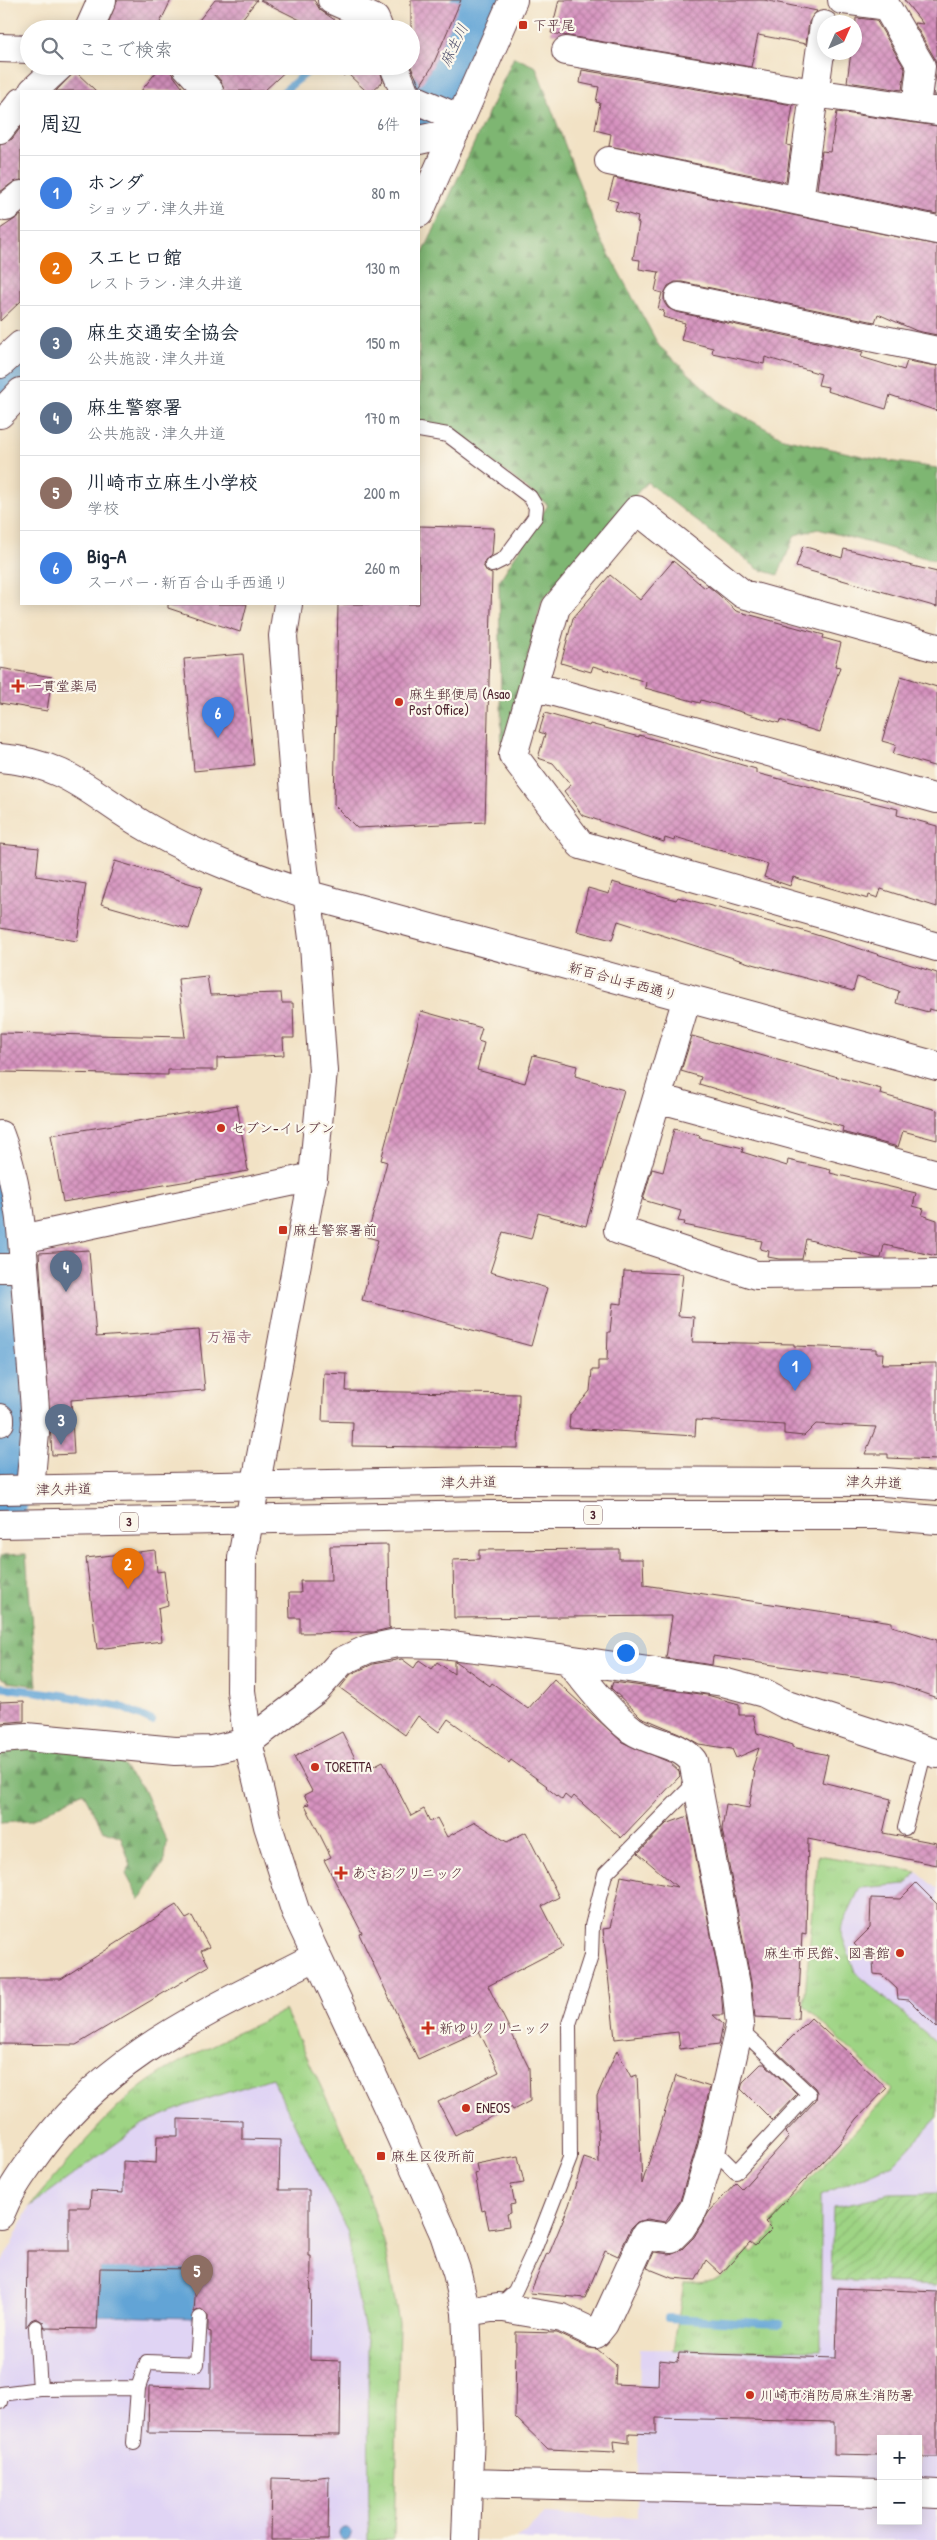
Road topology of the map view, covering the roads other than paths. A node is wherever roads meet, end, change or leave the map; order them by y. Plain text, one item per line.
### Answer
1 (102, 0) edge
2 (332, 0) edge
3 (513, 0) edge
4 (828, 0) edge
5 (842, 0) edge
6 (884, 3) edge
7 (826, 15) edge
8 (93, 20) edge
9 (375, 20) edge
10 (0, 48) edge
11 (20, 49) edge
12 (566, 51) dead end
13 (819, 60) edge
14 (50, 75) edge
15 (194, 75) edge
16 (398, 75) edge
17 (34, 90) edge
18 (208, 90) edge
19 (404, 90) edge
20 (814, 93) junction
21 (20, 103) edge
22 (927, 109) edge
23 (443, 115) edge
24 (0, 130) edge
25 (420, 139) edge
26 (609, 161) dead end
27 (799, 201) junction
28 (420, 209) edge
29 (937, 230) edge
30 (679, 297) dead end
31 (20, 346) edge
32 (937, 351) edge
33 (0, 364) edge
34 (20, 393) edge
35 (0, 414) edge
36 (420, 430) edge
37 (492, 565) dead end
38 (288, 605) edge
39 (937, 648) edge
40 (533, 686) junction
41 (0, 758) edge
42 (937, 799) edge
43 (309, 895) junction
44 (937, 947) edge
45 (687, 998) junction
46 (937, 1066) edge
47 (657, 1098) junction
48 (0, 1135) edge
49 (937, 1174) edge
50 (312, 1177) junction
51 (22, 1239) junction
52 (13, 1268) edge
53 (937, 1274) edge
54 (0, 1418) edge
55 (0, 1422) edge
56 (254, 1485) junction
57 (937, 1486) edge
58 (16, 1490) edge
59 (248, 1519) junction
60 (937, 1520) edge
61 (5, 1524) edge
62 (567, 1659) junction
63 (0, 1739) edge
64 (248, 1742) junction
65 (931, 1752) edge
66 (698, 1780) junction
67 (906, 1828) dead end
68 (315, 1957) junction
69 (739, 2028) junction
70 (712, 2148) junction
71 (3, 2196) edge
72 (498, 2307) junction
73 (466, 2312) junction
74 (200, 2318) dead end
75 (36, 2328) dead end
76 (138, 2388) junction
77 (40, 2389) junction
78 (0, 2402) edge
79 (134, 2443) dead end
80 (469, 2483) junction
81 (877, 2492) edge
82 (922, 2494) edge
83 (937, 2494) edge
84 (466, 2540) edge

1 - 8 street
2 - 9 street
3 - 23 street
4 - 7 street
5 - 6 street
6 - 22 street
10 - 11 street
12 - 20 street
13 - 20 street
14 - 17 street
15 - 18 street
16 - 19 street
20 - 22 street
20 - 27 street
21 - 24 street
23 - 25 street
23 - 28 street
26 - 27 street
27 - 29 street
30 - 32 street
31 - 33 street
34 - 35 street
36 - 37 lane
38 - 43 street
39 - 40 street
40 - 42 street
40 - 44 street
41 - 43 street, 新百合山手西通り
43 - 45 street, 新百合山手西通り
43 - 50 street
45 - 46 street, 新百合山手西通り
45 - 47 street
47 - 49 street
47 - 53 street
48 - 51 street
50 - 51 street
50 - 56 street
51 - 52 street
52 - 58 street
54 - 55 street
56 - 57 street, 津久井道
56 - 58 street, 津久井道
56 - 59 street
59 - 60 street, 3
59 - 61 street, 3
59 - 64 street
62 - 64 street
62 - 65 street
62 - 66 street
63 - 64 street
64 - 68 street
65 - 67 lane
66 - 69 street
66 - 72 lane
68 - 71 street
68 - 73 street
69 - 70 street
69 - 70 lane
70 - 72 street
72 - 73 street
73 - 80 street
74 - 76 lane
75 - 77 lane
76 - 77 lane
76 - 79 lane
77 - 78 lane
80 - 81 street
80 - 84 street
82 - 83 street

